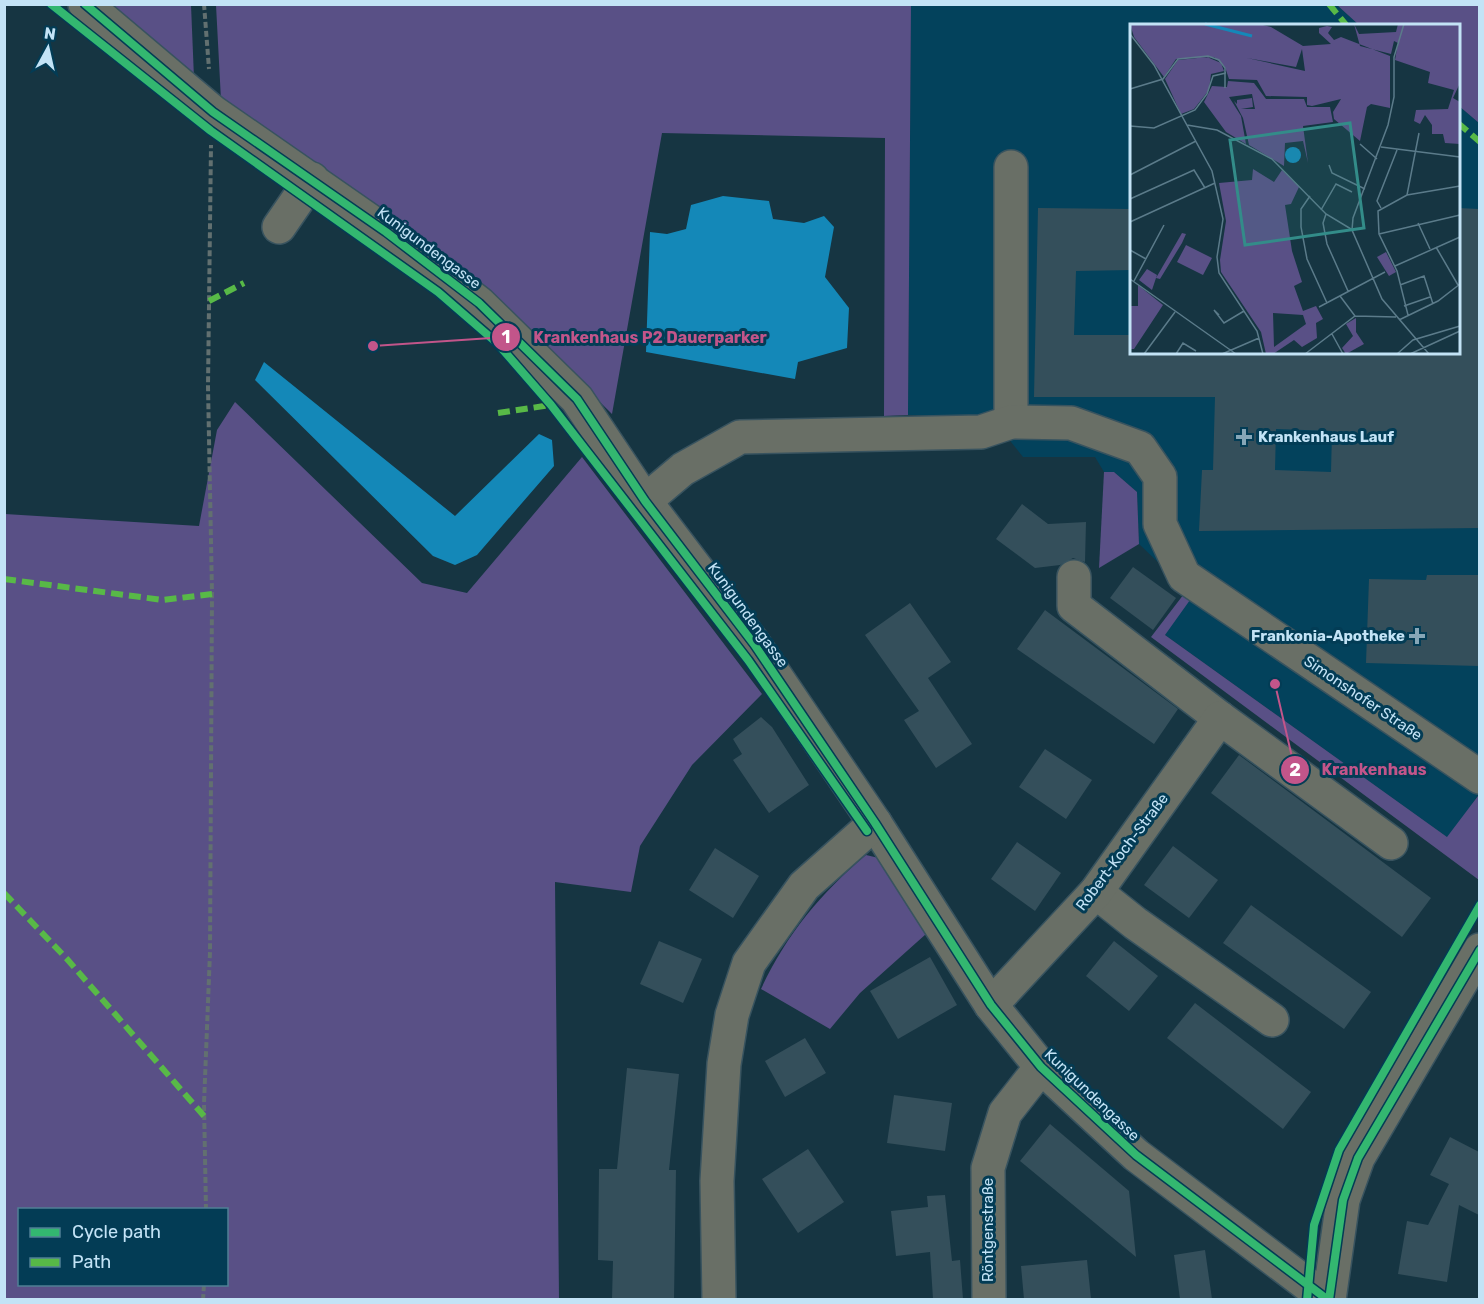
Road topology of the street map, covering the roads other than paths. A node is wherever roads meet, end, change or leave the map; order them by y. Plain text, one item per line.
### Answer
1 (85, 4) edge
2 (1011, 167) dead end
3 (312, 179) junction
4 (279, 227) dead end
5 (1011, 422) junction
6 (645, 501) junction
7 (1074, 577) dead end
8 (1221, 717) junction
9 (1479, 777) edge
10 (875, 823) junction
11 (1391, 843) dead end
12 (1096, 892) junction
13 (1479, 950) edge
14 (991, 1005) junction
15 (1272, 1020) dead end
16 (1041, 1067) junction
17 (719, 1299) edge
18 (989, 1299) edge
19 (1328, 1299) edge

1 - 3 street, Kunigundengasse
2 - 5 street
3 - 4 street
3 - 6 street, Kunigundengasse
5 - 6 street
5 - 9 street, Simonshofer Straße
6 - 10 street, Kunigundengasse
7 - 8 street
8 - 11 street
8 - 12 street, Robert-Koch-Straße
10 - 14 street, Kunigundengasse
10 - 17 street
12 - 14 street, Robert-Koch-Straße
12 - 15 street
13 - 19 street
14 - 16 street, Kunigundengasse
16 - 18 street, Röntgenstraße
16 - 19 street, Kunigundengasse

